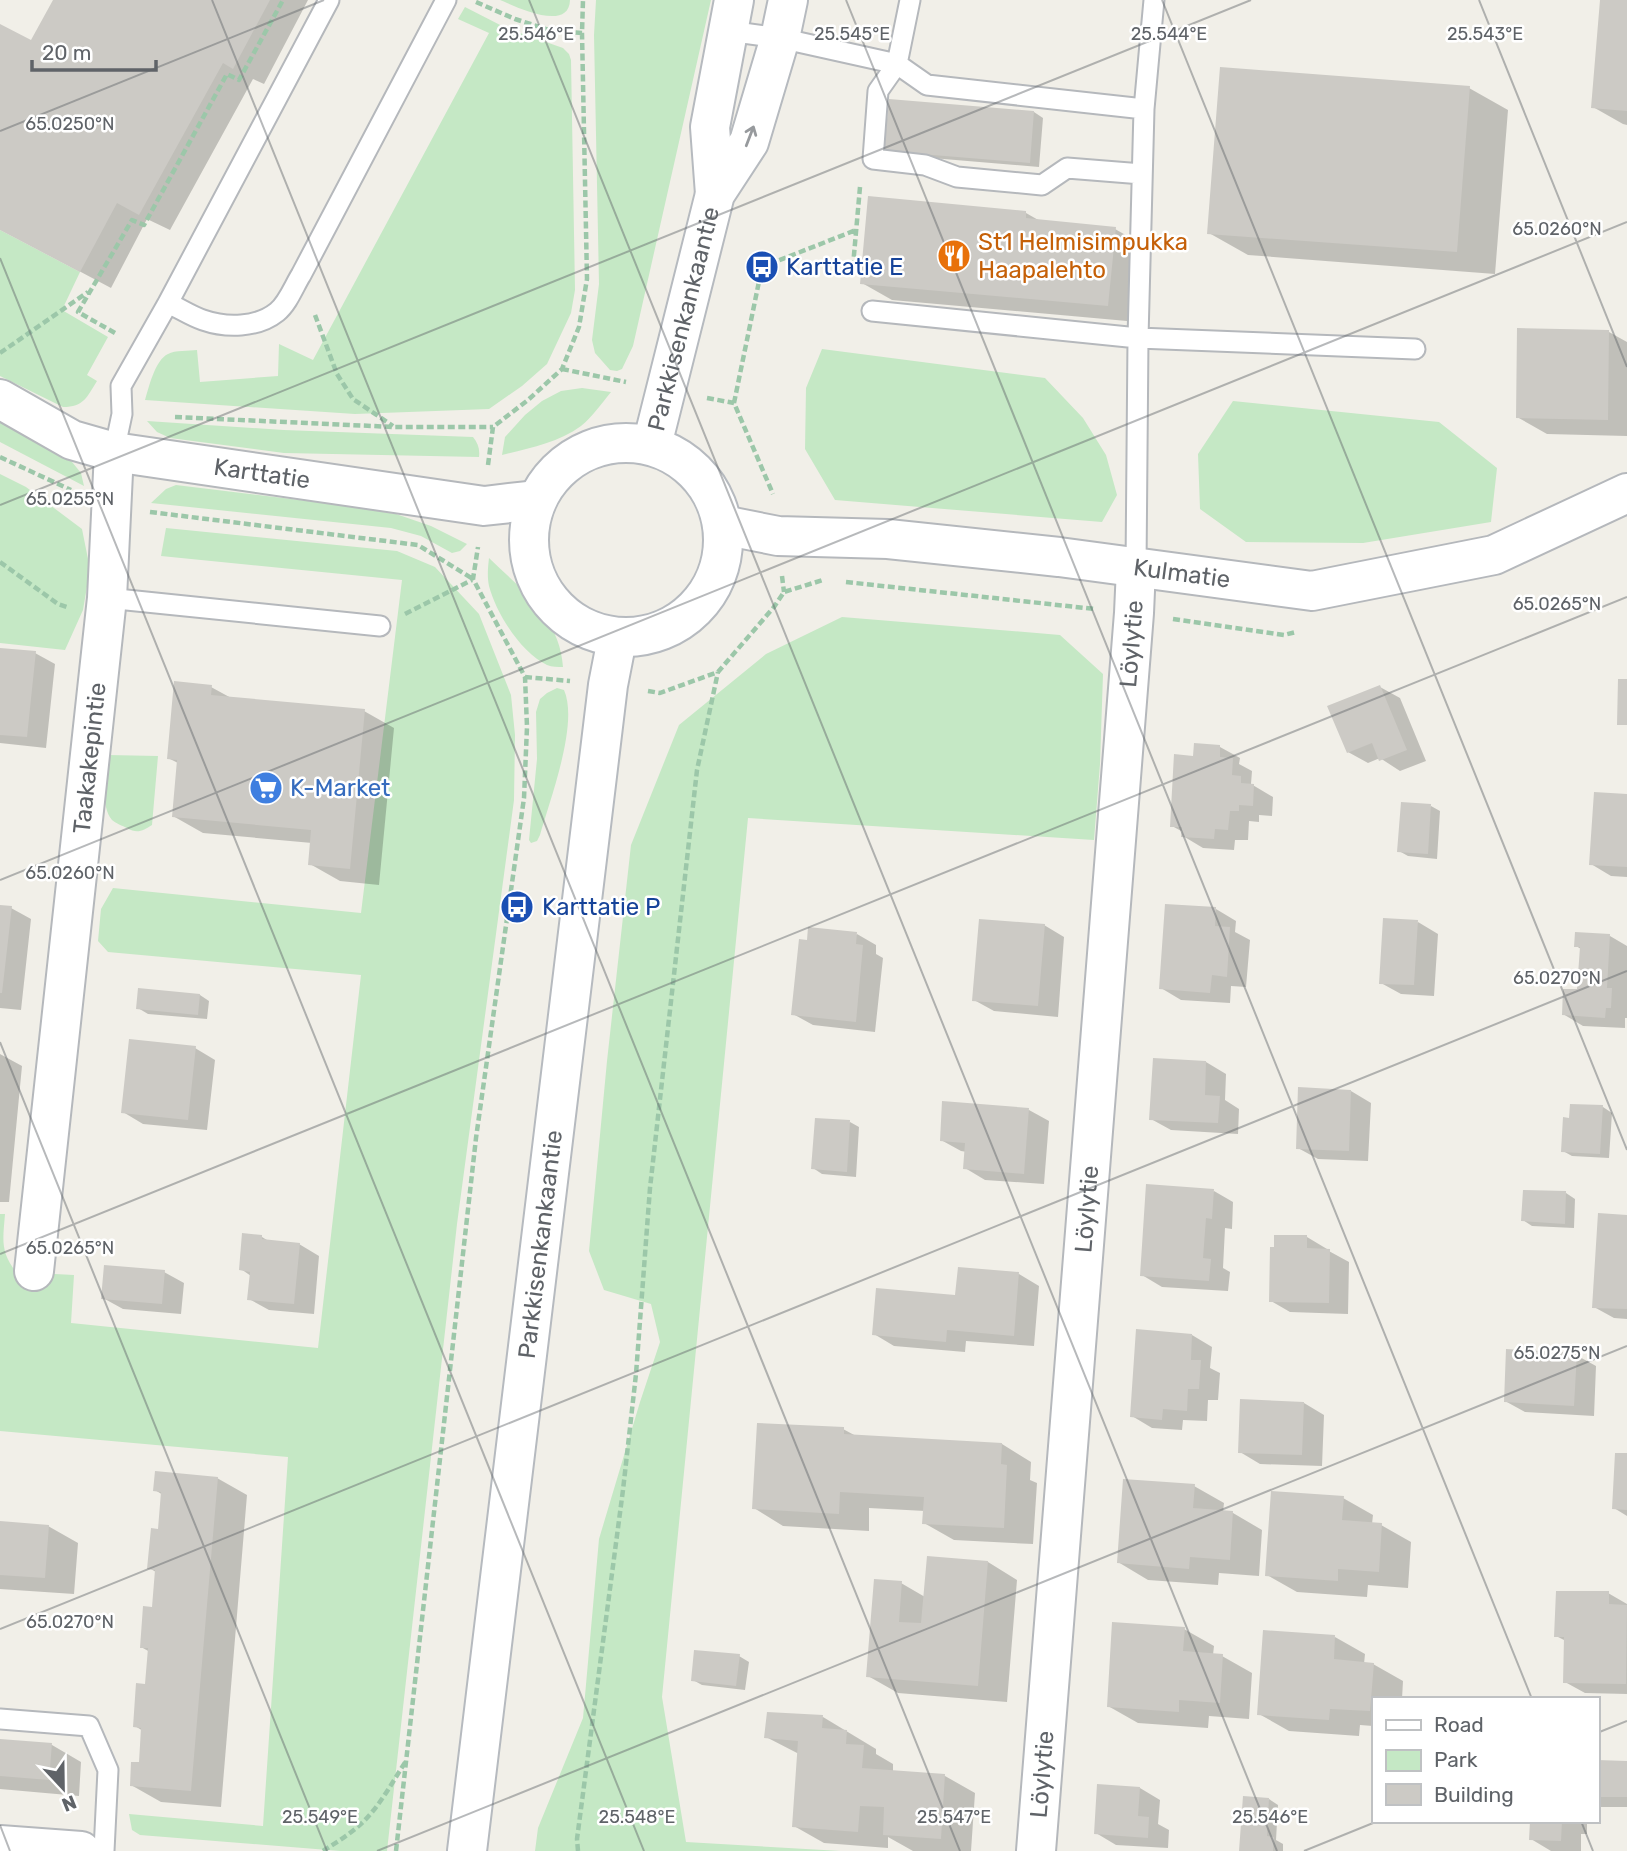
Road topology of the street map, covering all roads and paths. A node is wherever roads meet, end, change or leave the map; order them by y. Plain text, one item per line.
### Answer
1 (283, 0) edge
2 (329, 0) edge
3 (446, 0) edge
4 (471, 0) edge
5 (583, 0) edge
6 (788, 0) edge
7 (910, 0) edge
8 (1154, 0) edge
9 (731, 15) edge
10 (582, 33) junction
11 (780, 38) junction
12 (897, 64) junction
13 (1144, 109) junction
14 (873, 159) junction
15 (1142, 174) junction
16 (715, 194) junction
17 (856, 230) junction
18 (862, 267) dead end
19 (300, 275) junction
20 (89, 292) junction
21 (168, 303) junction
22 (872, 311) dead end
23 (1138, 338) junction
24 (110, 343) dead end
25 (1415, 349) dead end
26 (0, 353) edge
27 (562, 369) junction
28 (665, 390) junction
29 (0, 399) edge
30 (734, 402) junction
31 (122, 414) junction
32 (394, 427) junction
33 (493, 427) junction
34 (652, 445) junction
35 (114, 452) junction
36 (0, 457) edge
37 (1627, 494) edge
38 (536, 500) junction
39 (484, 506) junction
40 (111, 508) junction
41 (723, 525) junction
42 (778, 536) junction
43 (0, 562) edge
44 (1136, 568) junction
45 (473, 579) junction
46 (827, 579) dead end
47 (840, 581) dead end
48 (784, 592) junction
49 (106, 609) junction
50 (1134, 613) junction
51 (380, 626) joint
52 (1297, 632) dead end
53 (617, 639) junction
54 (718, 672) junction
55 (525, 677) junction
56 (608, 685) junction
57 (34, 1271) dead end
58 (0, 1720) edge
59 (406, 1760) junction
60 (0, 1845) edge
61 (81, 1851) edge
62 (104, 1851) edge
63 (323, 1851) edge
64 (396, 1851) edge
65 (467, 1851) edge
66 (578, 1851) edge
67 (1036, 1851) edge

1 - 20 path
2 - 21 lane
3 - 19 lane
4 - 10 path
5 - 10 path
6 - 11 street, Parkkisenkankaantie
7 - 12 lane
8 - 13 lane
9 - 11 lane
9 - 16 street, Parkkisenkankaantie
10 - 27 path
11 - 12 lane
16 -> 11 street, Parkkisenkankaantie
12 - 13 lane
12 - 14 lane
13 - 15 lane
14 - 15 lane
14 - 17 path
15 - 23 lane
16 - 28 street, Parkkisenkankaantie
17 - 18 path
17 - 30 path
19 - 21 lane
19 - 32 path
20 - 24 path
20 - 26 path
21 - 31 lane
22 - 23 lane
23 - 25 lane
23 - 44 lane
27 - 28 path
27 - 33 path
28 - 30 path
28 - 34 street, Parkkisenkankaantie
29 - 35 street, Karttatie
30 - 42 path
31 - 32 path
31 - 35 lane
32 - 33 path
33 - 39 path
34 - 38 street
34 - 41 street
35 - 39 street, Karttatie
35 - 40 street, Taakakepintie
36 - 40 path
37 - 44 street, Kulmatie
38 - 39 street, Karttatie
38 - 53 street
39 - 45 path
40 - 45 path
40 - 49 street, Taakakepintie
41 - 42 street, Kulmatie
41 - 53 street
42 - 44 street, Kulmatie
42 - 48 path
43 - 49 path
44 - 50 street, Löylytie
45 - 51 path
45 - 55 path
46 - 48 path
47 - 50 path
48 - 54 path
49 - 51 lane
49 - 57 street, Taakakepintie
50 - 52 path
50 - 67 street, Löylytie
53 - 56 street, Parkkisenkankaantie
54 - 56 path
54 - 66 path
55 - 56 path
55 - 59 path
56 - 65 street, Parkkisenkankaantie
58 - 62 lane
59 - 63 path
59 - 64 path
60 - 61 street

